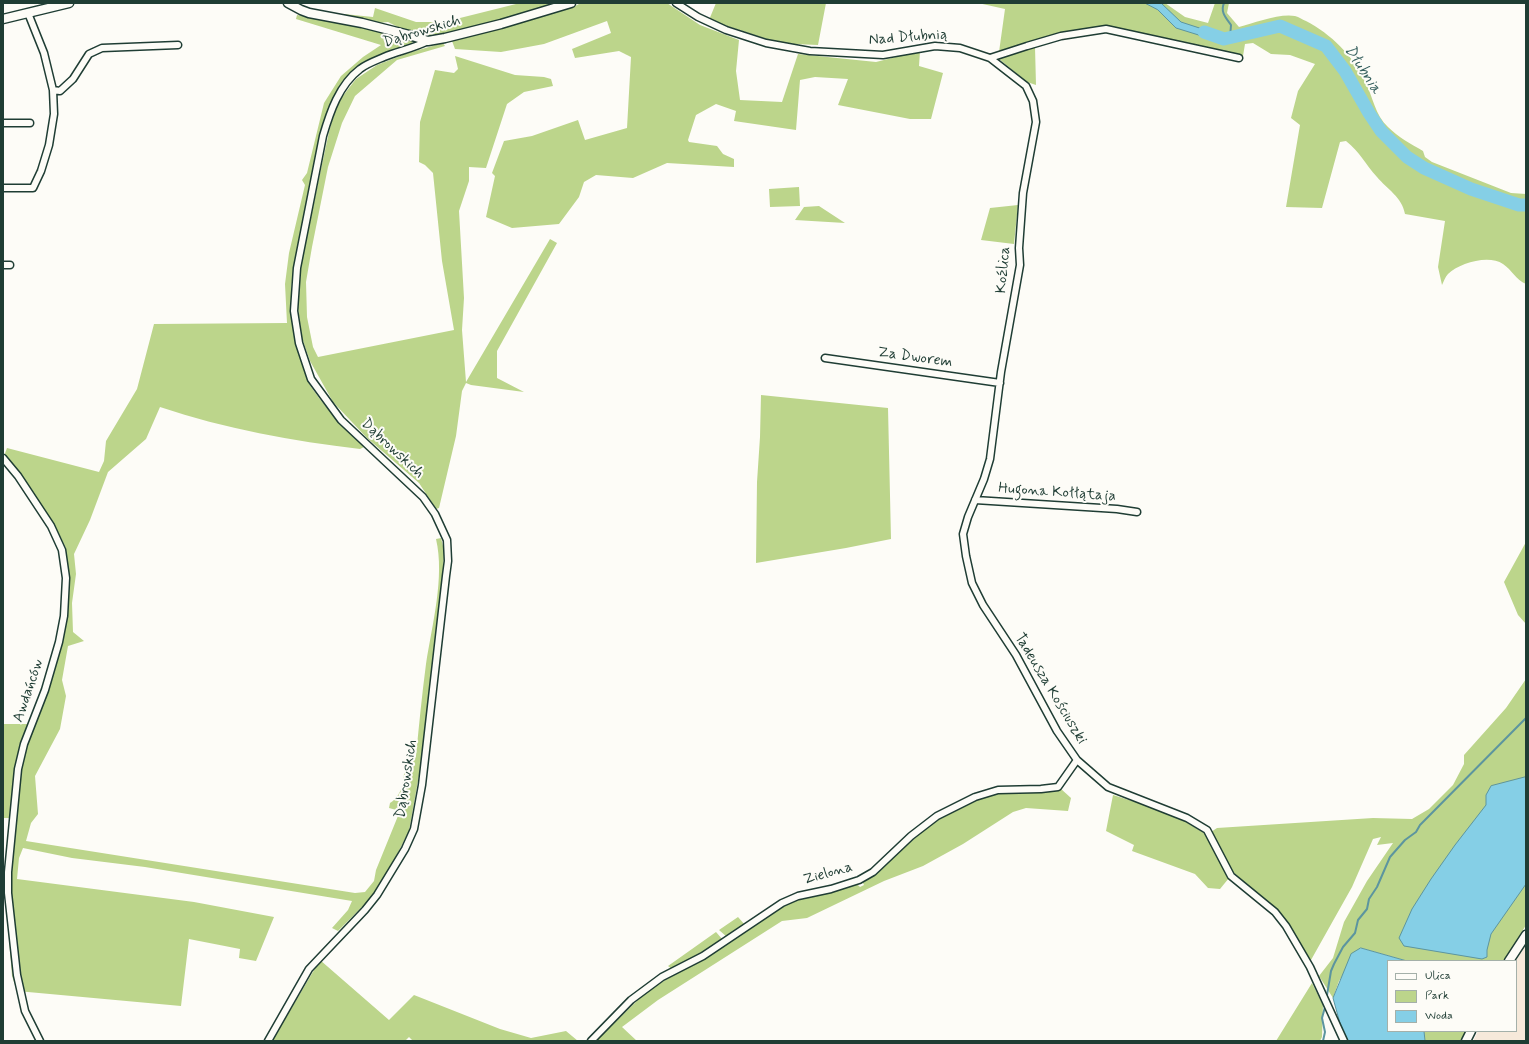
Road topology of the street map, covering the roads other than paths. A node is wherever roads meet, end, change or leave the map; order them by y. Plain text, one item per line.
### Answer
1 (69, 3) edge
2 (288, 3) edge
3 (571, 3) edge
4 (676, 3) edge
5 (28, 13) junction
6 (3, 19) edge
7 (428, 42) junction
8 (178, 45) dead end
9 (990, 58) junction
10 (1239, 58) dead end
11 (53, 90) junction
12 (30, 123) dead end
13 (3, 124) edge
14 (3, 188) edge
15 (825, 358) dead end
16 (1000, 383) junction
17 (3, 458) edge
18 (975, 500) junction
19 (1136, 512) dead end
20 (1077, 760) junction
21 (1526, 935) edge
22 (1510, 960) edge
23 (1470, 1032) edge
24 (40, 1041) edge
25 (268, 1041) edge
26 (591, 1041) edge
27 (1344, 1041) edge
28 (1466, 1041) edge

1 - 5 street
2 - 7 street
3 - 7 street, Dąbrowskich
4 - 9 street, Nad Dłubnią
5 - 6 street
5 - 11 street
7 - 25 street, Dąbrowskich
8 - 11 street
9 - 10 street
9 - 16 street, Koźlica
11 - 14 street
12 - 13 street
15 - 16 street, Za Dworem
16 - 18 street, Koźlica
17 - 24 street, Awdańców
18 - 19 street, Hugona Kołłątaja
18 - 20 street, Tadeusza Kościuszki
20 - 26 street, Zielona
20 - 27 street, Tadeusza Kościuszki
21 - 22 street
23 - 28 street

